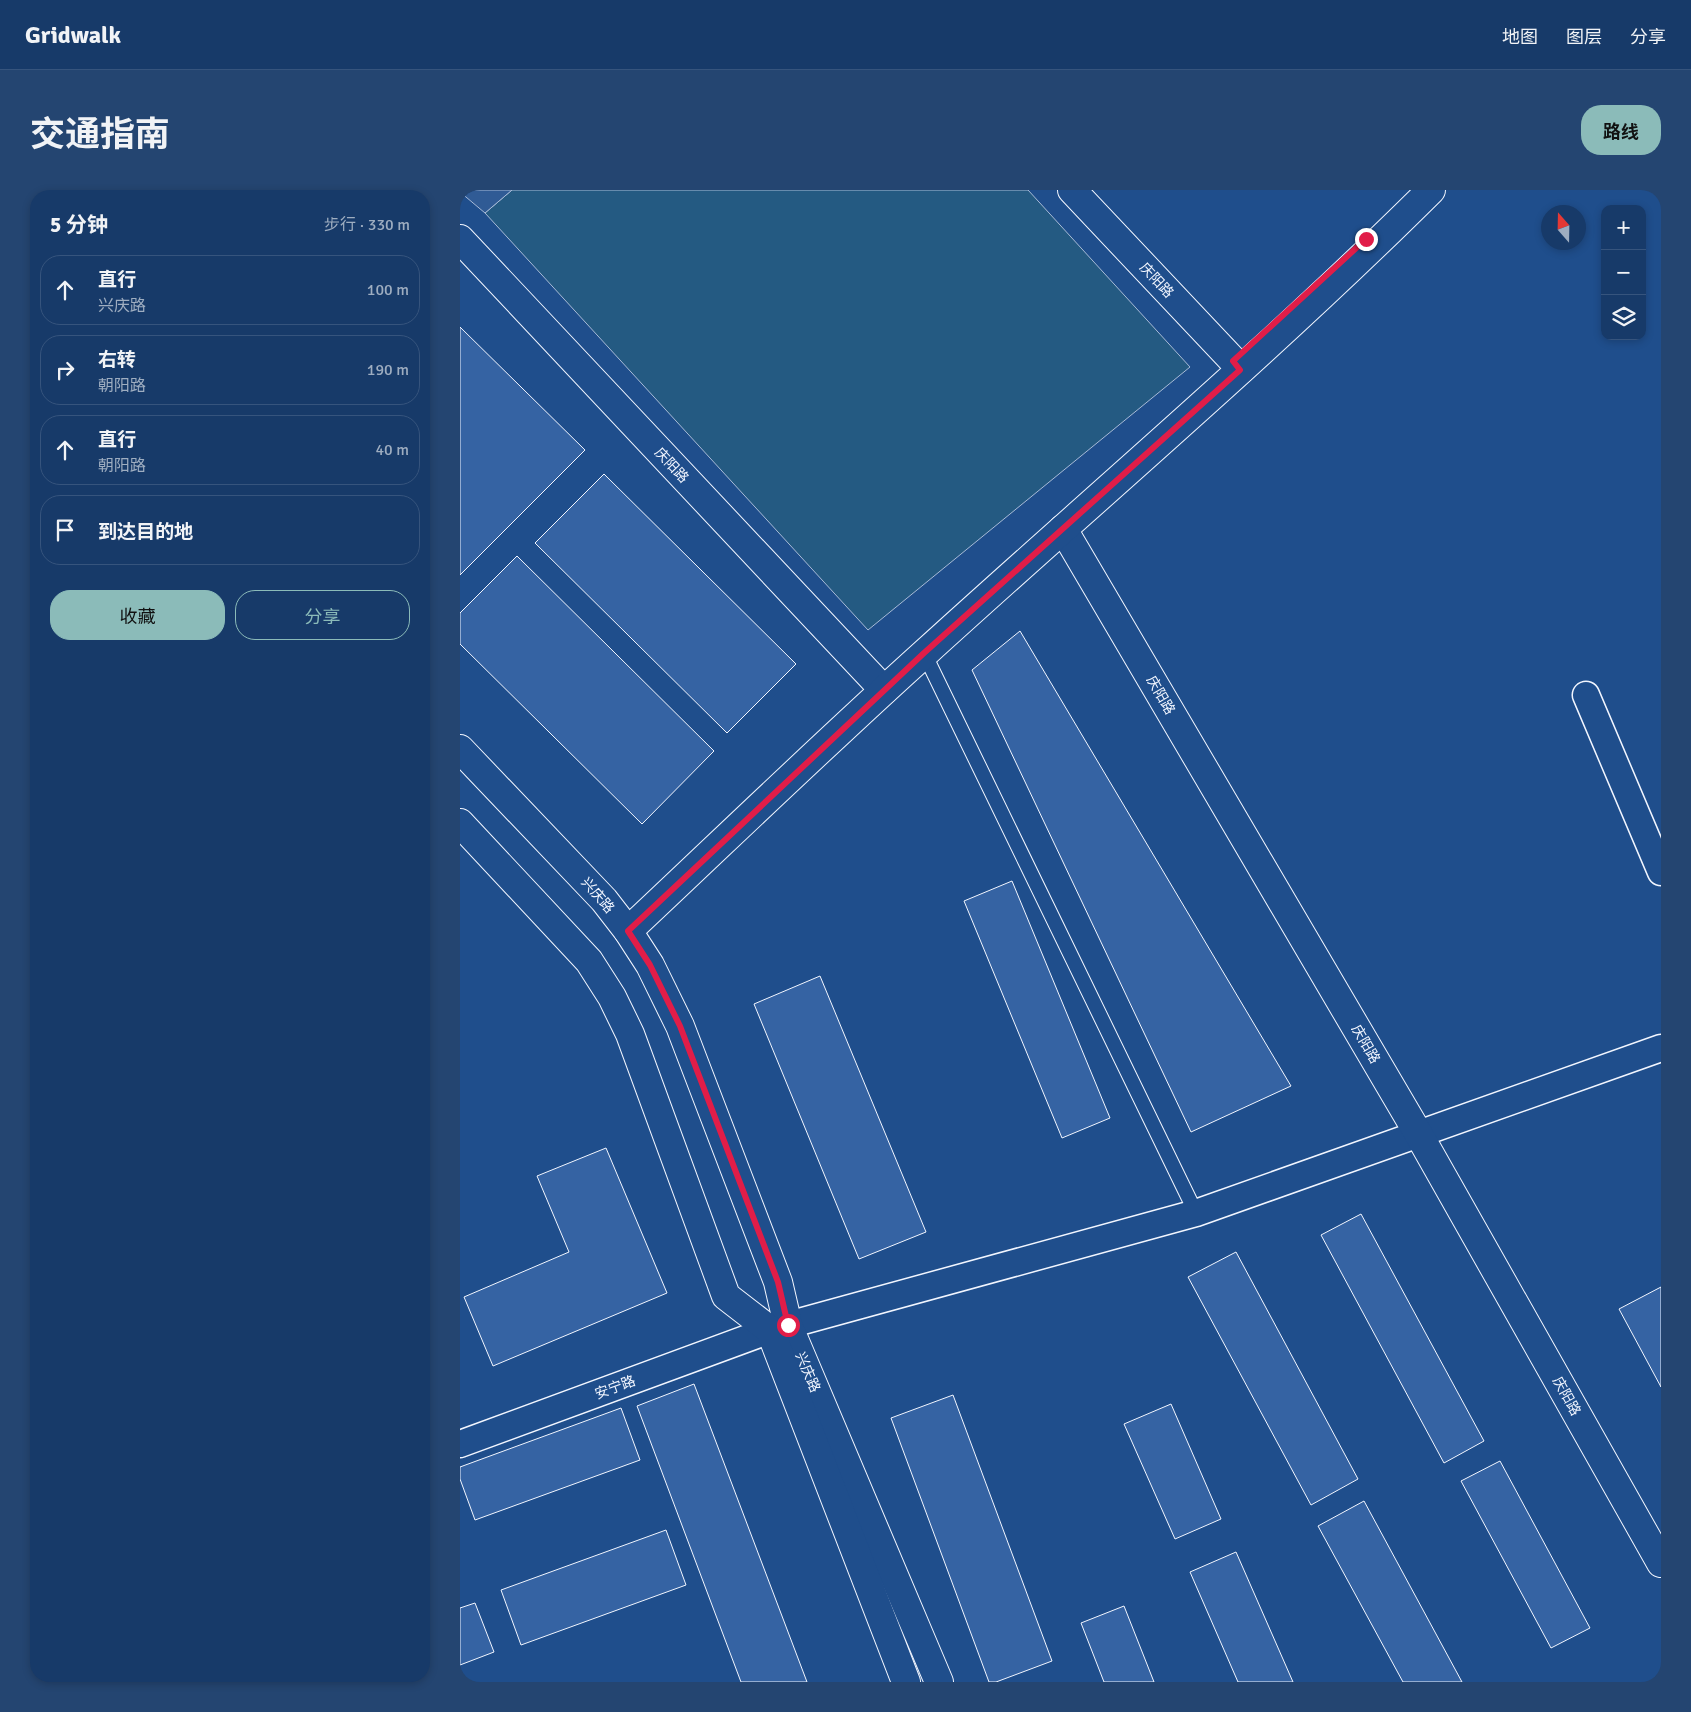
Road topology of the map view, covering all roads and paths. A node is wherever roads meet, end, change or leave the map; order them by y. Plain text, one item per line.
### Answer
1 (1072, 190) edge
2 (1415, 190) edge
3 (1431, 190) edge
4 (460, 239) edge
5 (1237, 365) junction
6 (1063, 529) junction
7 (924, 653) junction
8 (880, 686) junction
9 (1586, 695) dead end
10 (460, 749) edge
11 (460, 823) edge
12 (1661, 872) edge
13 (624, 926) junction
14 (1661, 1048) edge
15 (1418, 1133) junction
16 (1196, 1213) junction
17 (779, 1328) junction
18 (460, 1444) edge
19 (1661, 1563) edge
20 (906, 1682) edge
21 (939, 1682) edge

1 - 5 street, 庆阳路
2 - 5 street
3 - 5 street
4 - 8 street, 庆阳路
5 - 6 street
6 - 7 street
6 - 15 street, 庆阳路
7 - 8 street
7 - 16 lane
8 - 13 street
9 - 12 street
10 - 13 street, 兴庆路
11 - 17 street, 兴庆路
13 - 17 street, 兴庆路
14 - 15 street, 安宁路
15 - 16 street, 安宁路
15 - 19 street, 庆阳路
16 - 17 street, 安宁路
17 - 18 street, 安宁路
17 - 20 street, 兴庆路
17 - 21 street, 兴庆路

